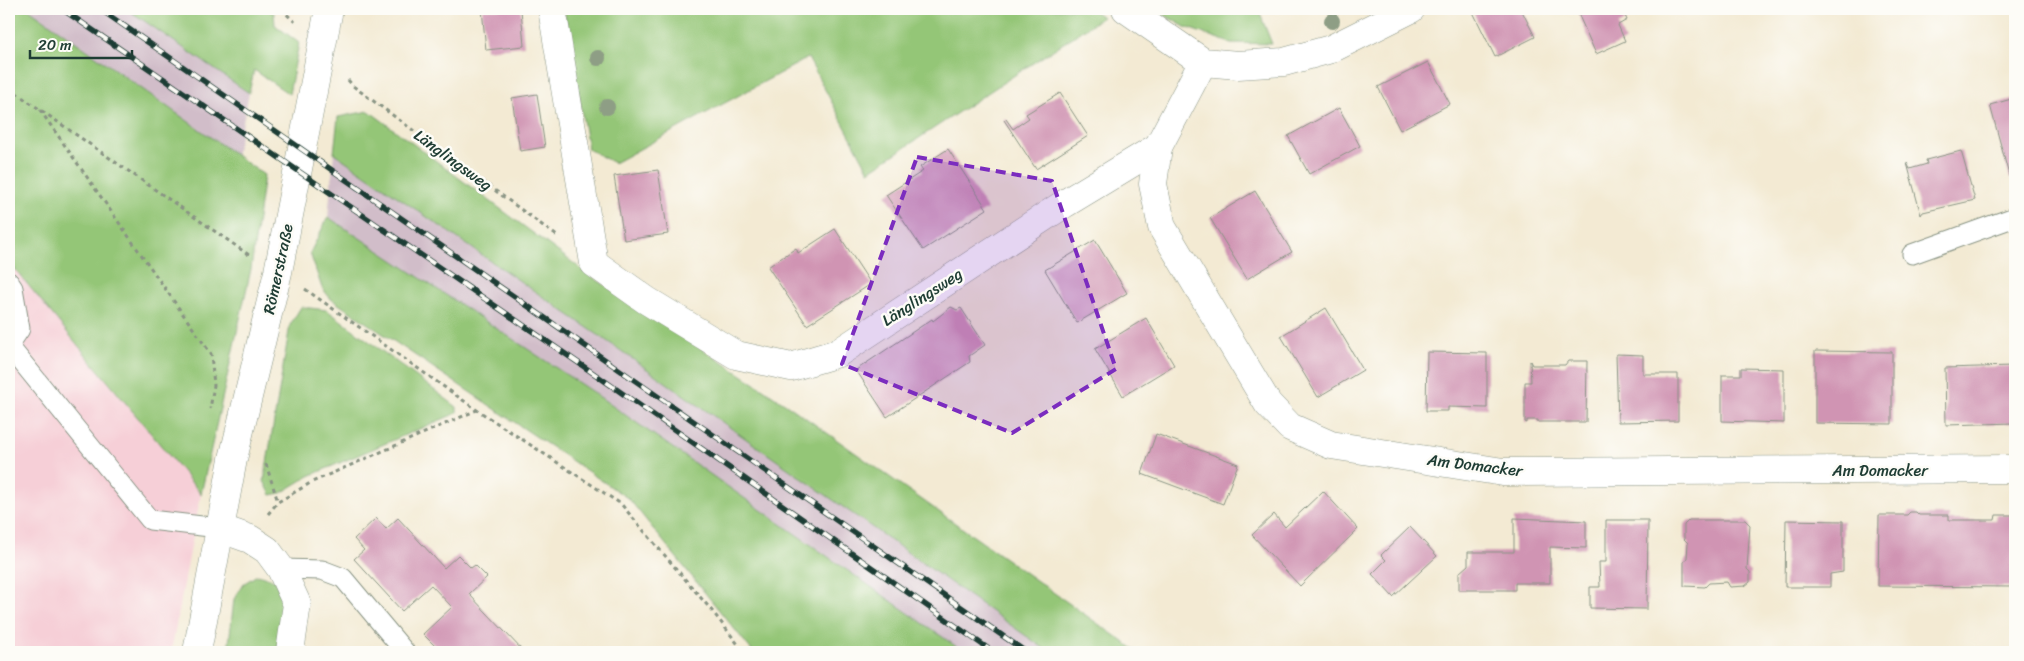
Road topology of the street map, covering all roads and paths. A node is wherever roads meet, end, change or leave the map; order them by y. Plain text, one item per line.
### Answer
1 (329, 9) edge
2 (552, 9) edge
3 (1126, 9) edge
4 (1411, 9) edge
5 (322, 47) junction
6 (1203, 62) junction
7 (9, 88) edge
8 (38, 107) junction
9 (1158, 147) junction
10 (2015, 217) edge
11 (1912, 254) dead end
12 (594, 263) junction
13 (278, 272) junction
14 (9, 282) edge
15 (9, 346) edge
16 (477, 410) junction
17 (210, 414) dead end
18 (2015, 469) edge
19 (219, 528) junction
20 (250, 539) junction
21 (281, 569) junction
22 (197, 652) edge
23 (290, 652) edge
24 (405, 652) edge
25 (744, 652) edge

1 - 5 street, Römerstraße
2 - 12 street
3 - 6 street
4 - 6 street
5 - 12 path, Länglingsweg
5 - 13 street, Römerstraße
6 - 9 street
7 - 8 path
8 - 13 path
8 - 17 path
9 - 12 street, Länglingsweg
9 - 18 street, Am Domacker
10 - 11 lane
13 - 16 path
13 - 19 street, Römerstraße
14 - 15 lane
15 - 19 lane
16 - 20 path
16 - 25 path
19 - 20 street
19 - 22 street, Römerstraße
20 - 21 street
21 - 23 street
21 - 24 lane

